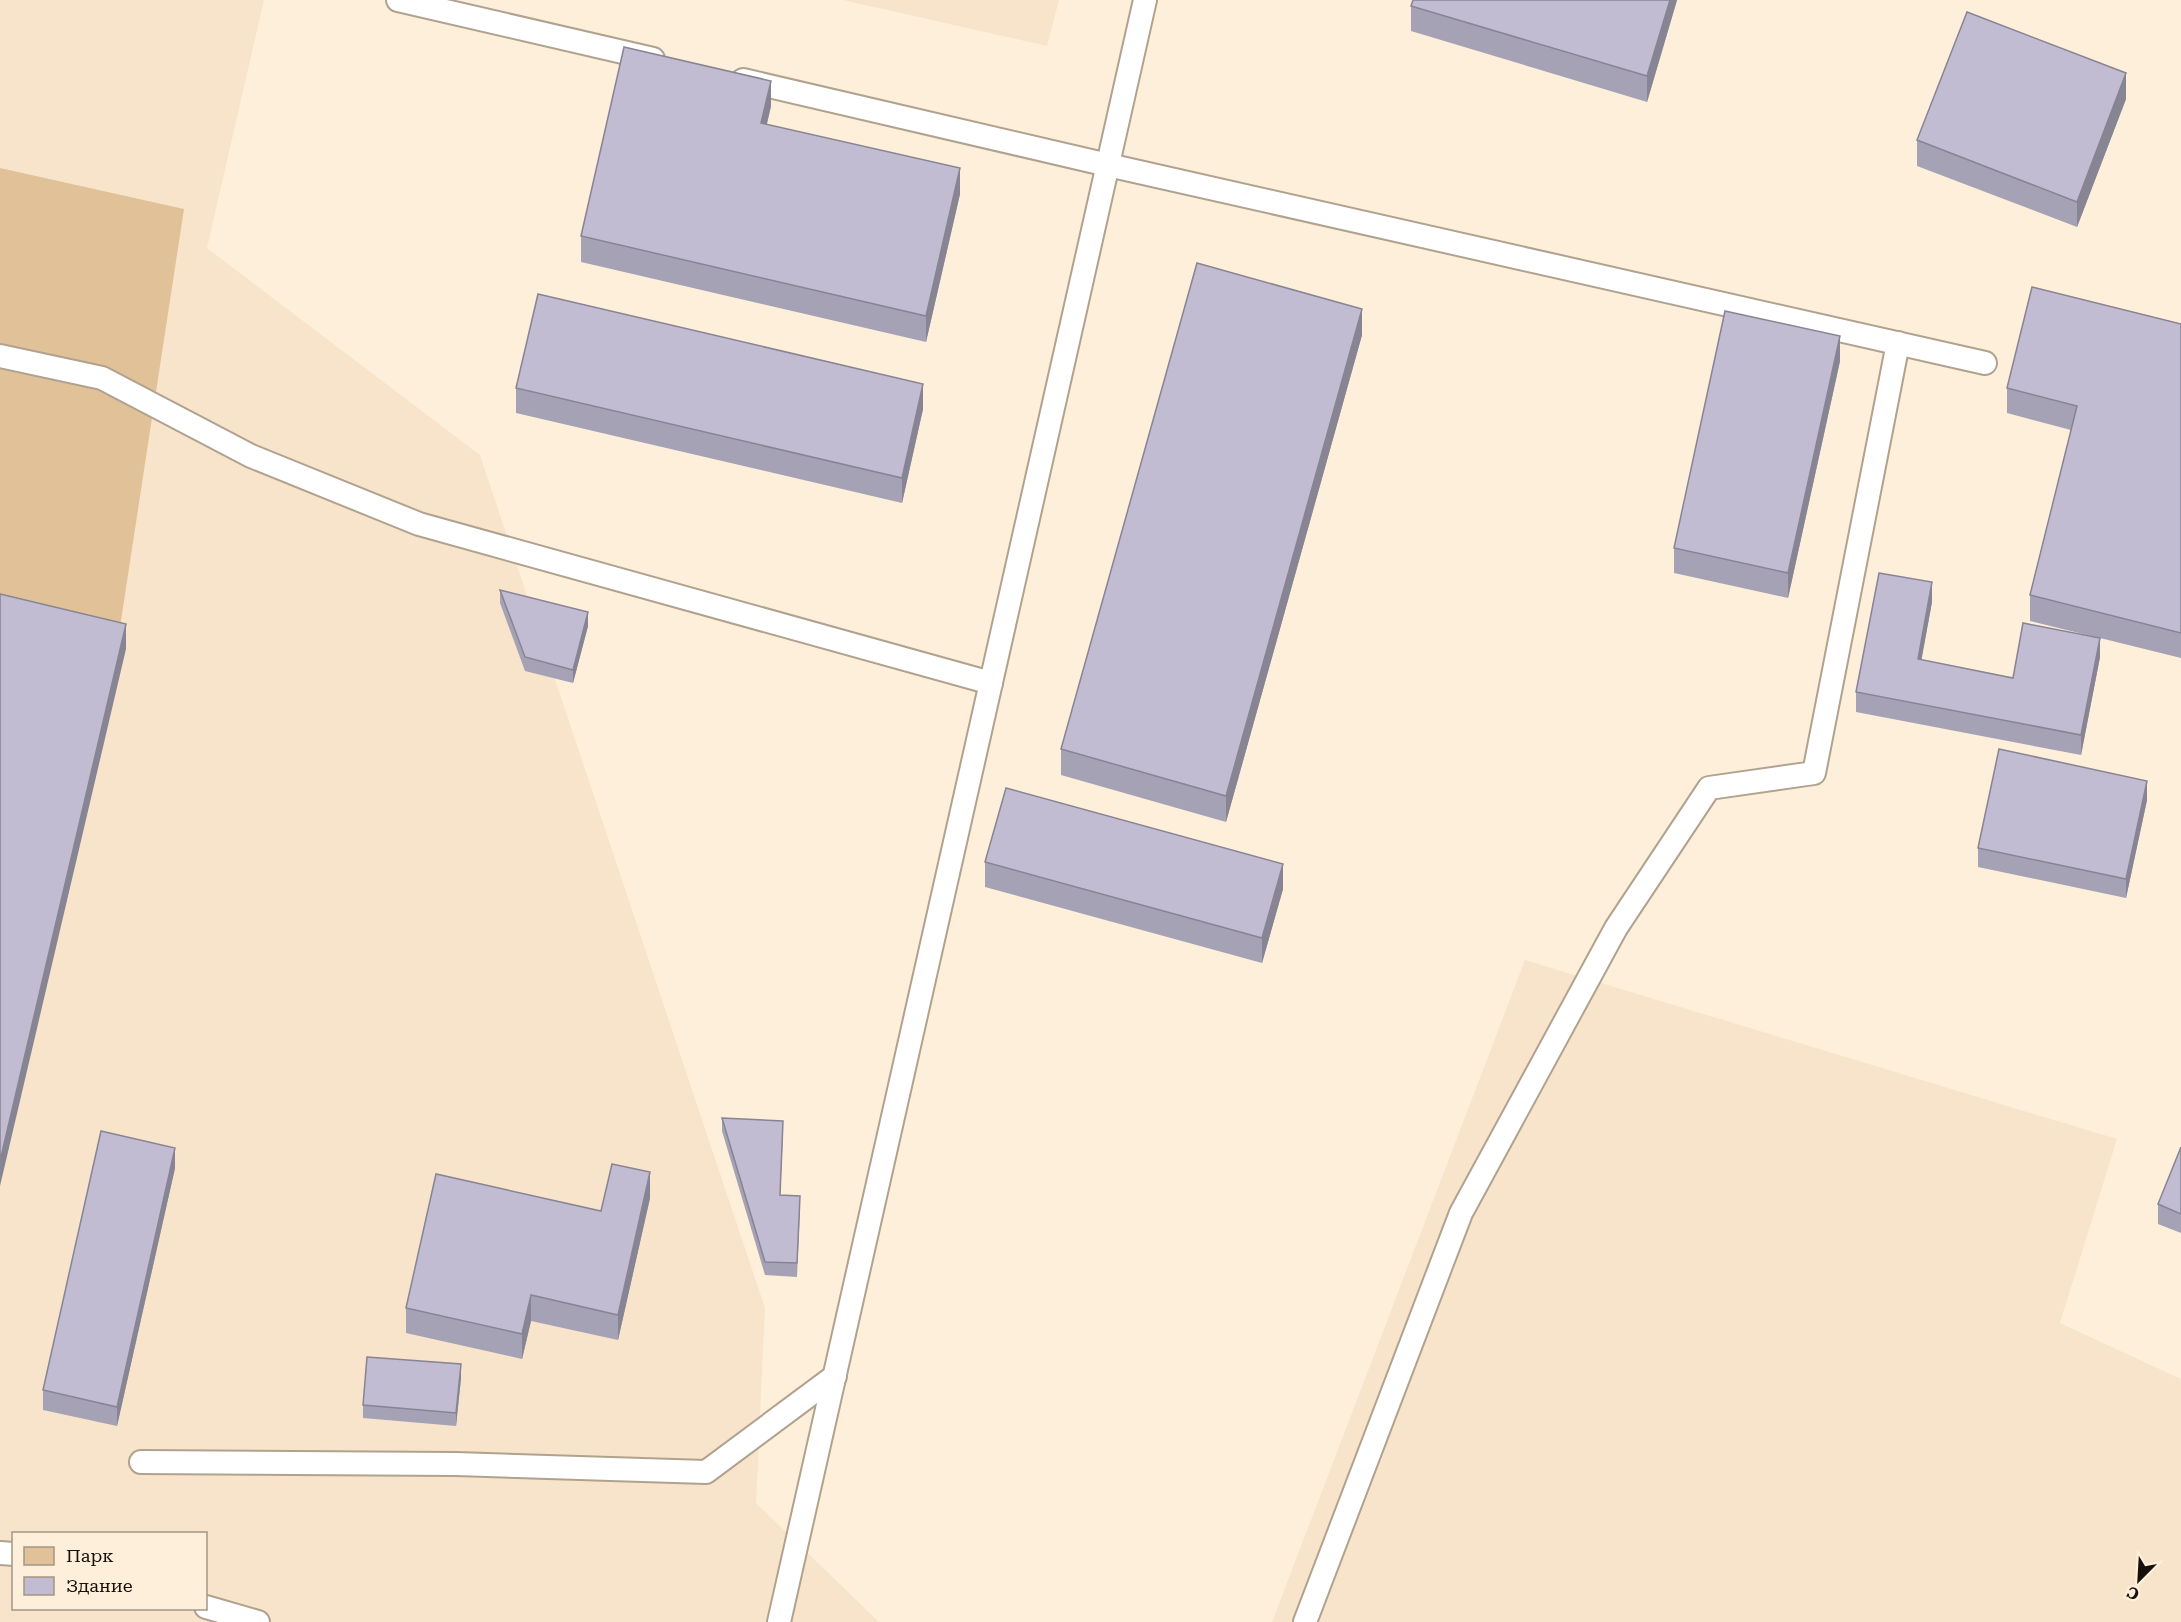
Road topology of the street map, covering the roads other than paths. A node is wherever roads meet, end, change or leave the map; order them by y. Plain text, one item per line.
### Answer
1 (398, 0) edge
2 (1145, 0) edge
3 (678, 65) edge
4 (724, 76) edge
5 (1108, 165) junction
6 (1898, 343) junction
7 (0, 356) edge
8 (1985, 363) dead end
9 (991, 684) junction
10 (835, 1376) junction
11 (141, 1462) dead end
12 (207, 1607) edge
13 (258, 1622) edge
14 (779, 1622) edge
15 (1305, 1622) edge

1 - 3 lane
2 - 5 lane
4 - 5 lane
5 - 6 lane
5 - 9 lane
6 - 8 lane
6 - 15 lane
7 - 9 lane
9 - 10 lane
10 - 11 lane
10 - 14 lane
12 - 13 lane

